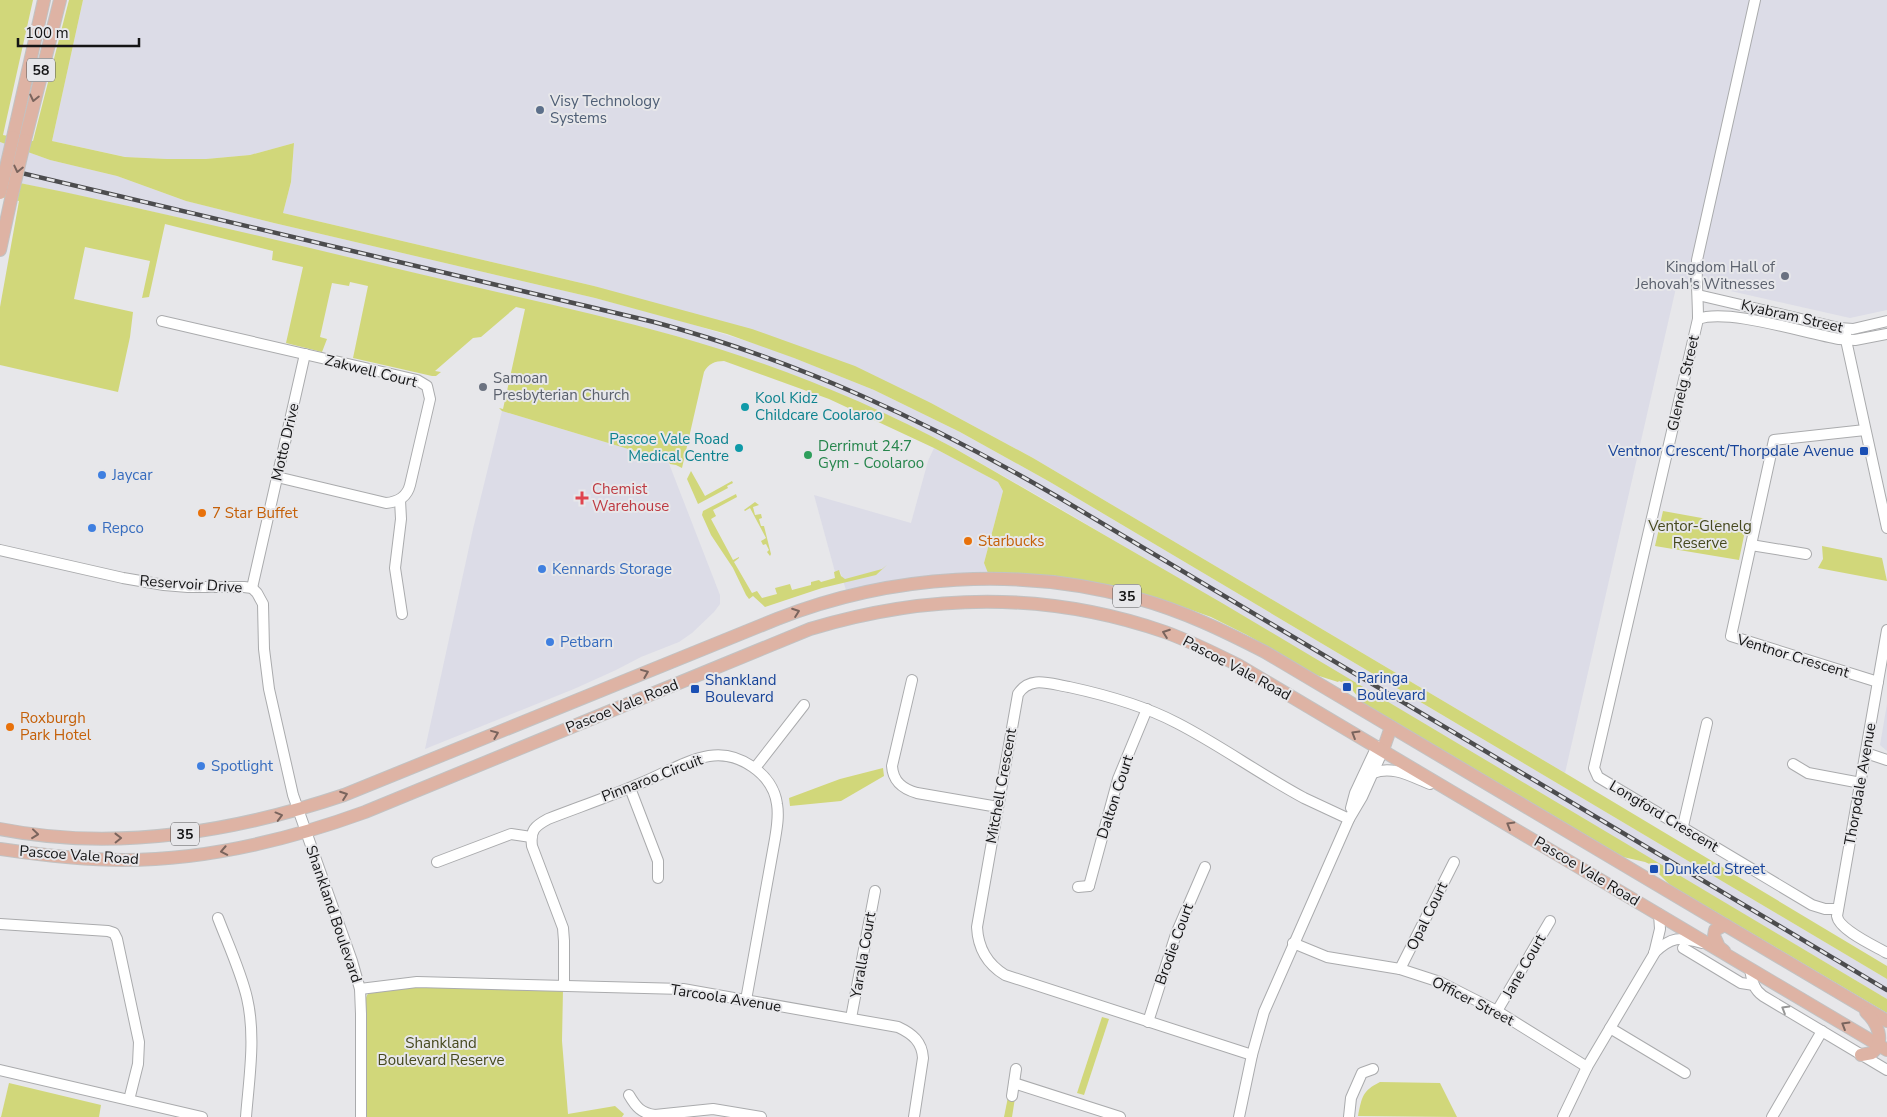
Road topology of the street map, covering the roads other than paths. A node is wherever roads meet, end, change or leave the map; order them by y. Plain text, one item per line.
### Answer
1 (44, 0) edge
2 (60, 0) edge
3 (1755, 0) edge
4 (19, 138) junction
5 (6, 196) edge
6 (0, 250) edge
7 (1698, 295) junction
8 (1698, 319) junction
9 (162, 321) dead end
10 (1887, 322) edge
11 (1887, 334) edge
12 (1846, 335) junction
13 (305, 354) junction
14 (1865, 430) junction
15 (277, 477) junction
16 (400, 500) junction
17 (1887, 528) edge
18 (1751, 544) junction
19 (0, 551) edge
20 (1806, 554) dead end
21 (252, 588) junction
22 (402, 614) dead end
23 (1887, 630) edge
24 (746, 632) junction
25 (754, 652) junction
26 (912, 679) dead end
27 (1878, 682) junction
28 (806, 706) dead end
29 (1147, 709) junction
30 (1707, 723) dead end
31 (1391, 727) junction
32 (1380, 748) junction
33 (1866, 753) junction
34 (1887, 760) edge
35 (1793, 764) dead end
36 (1594, 765) joint
37 (755, 768) junction
38 (1373, 773) junction
39 (1861, 783) junction
40 (1445, 787) junction
41 (630, 788) junction
42 (998, 807) junction
43 (298, 810) junction
44 (1349, 819) junction
45 (1683, 826) junction
46 (0, 829) edge
47 (305, 832) junction
48 (70, 837) junction
49 (531, 837) junction
50 (0, 849) edge
51 (83, 859) junction
52 (1454, 862) dead end
53 (434, 863) dead end
54 (1206, 865) dead end
55 (657, 879) dead end
56 (1087, 888) dead end
57 (874, 889) dead end
58 (1838, 909) junction
59 (1659, 914) junction
60 (218, 918) dead end
61 (1550, 920) dead end
62 (0, 924) edge
63 (1725, 925) junction
64 (1293, 943) junction
65 (1709, 944) junction
66 (1683, 948) dead end
67 (1887, 953) edge
68 (1654, 954) junction
69 (1729, 956) junction
70 (1400, 969) junction
71 (1750, 969) junction
72 (564, 985) junction
73 (1754, 985) junction
74 (360, 989) junction
75 (746, 1000) junction
76 (1857, 1003) junction
77 (1497, 1011) junction
78 (851, 1018) junction
79 (1887, 1021) edge
80 (1148, 1022) junction
81 (1610, 1028) junction
82 (1822, 1032) junction
83 (1882, 1048) edge
84 (1252, 1055) junction
85 (1861, 1055) junction
86 (1587, 1066) junction
87 (1016, 1069) dead end
88 (1373, 1069) dead end
89 (0, 1070) edge
90 (1887, 1070) edge
91 (1686, 1073) dead end
92 (1014, 1083) junction
93 (628, 1094) dead end
94 (1012, 1096) dead end
95 (129, 1100) junction
96 (202, 1117) edge
97 (246, 1117) edge
98 (360, 1117) edge
99 (762, 1117) edge
100 (914, 1117) edge
101 (1120, 1117) edge
102 (1239, 1117) edge
103 (1349, 1117) edge
104 (1563, 1117) edge
105 (1772, 1117) edge

1 - 4 main road, 58
2 -> 4 main road, 58
3 - 7 street, Glenelg Street
4 - 5 main road, 58, bridge
5 - 6 main road, 58
7 - 8 street, Glenelg Street
7 - 12 street, Kyabram Street
8 - 12 street, Kyabram Street
8 - 36 street, Glenelg Street
9 - 13 street, Zakwell Court
10 - 12 street, Kyabram Street
11 - 12 street, Kyabram Street
12 - 14 street
13 - 15 street, Motto Drive
13 - 16 street, Zakwell Court
14 - 17 street
14 - 18 street, Ventnor Crescent
15 - 16 street
15 - 21 street, Motto Drive
16 - 22 street
18 - 20 street
18 - 27 street, Ventnor Crescent
19 - 21 street, Reservoir Drive
21 - 43 street, Reservoir Drive
23 - 27 street, Thorpdale Avenue
24 - 25 main road
24 -> 31 main road, Pascoe Vale Road / 35
43 -> 24 main road, Pascoe Vale Road / 35
32 -> 25 main road, Pascoe Vale Road / 35
25 - 47 main road, Pascoe Vale Road / 35
26 - 42 street
27 - 33 street, Thorpdale Avenue
28 - 37 street
29 - 42 street, Mitchell Crescent
29 - 44 street, Mitchell Crescent
29 - 56 street, Dalton Court
30 - 45 street
31 - 32 main road
31 - 63 main road, Pascoe Vale Road / 35
32 - 38 street
32 - 40 main road, Pascoe Vale Road / 35
32 - 44 street
33 - 34 street
33 - 39 street, Thorpdale Avenue
35 - 39 street
36 - 45 street, Longford Crescent
37 - 41 street, Pinnaroo Circuit
37 - 75 street, Pinnaroo Circuit
38 - 40 street
38 - 44 street
39 - 58 street, Thorpdale Avenue
59 -> 40 main road, Pascoe Vale Road / 35
41 - 49 street, Pinnaroo Circuit
41 - 55 street
42 - 80 street, Mitchell Crescent
43 - 47 street, Reservoir Drive
48 -> 43 main road, Pascoe Vale Road / 35
44 - 64 street
45 - 58 street, Longford Crescent
46 -> 48 main road, Pascoe Vale Road / 35
47 -> 51 main road, Pascoe Vale Road / 35
47 - 74 street, Shankland Boulevard
48 - 51 main road
49 - 53 street
49 - 72 street
50 - 51 main road, Pascoe Vale Road / 35
52 - 70 street, Opal Court
54 - 80 street, Brodie Court
57 - 78 street, Yaralla Court
58 - 67 street
59 - 65 main road, Pascoe Vale Road / 35
59 - 68 street
60 - 97 street
61 - 77 street, Jane Court
62 - 95 street
63 - 69 main road
63 - 76 main road, Pascoe Vale Road / 35
64 - 70 street, Officer Street
64 - 84 street
65 - 68 street
65 - 69 main road, Pascoe Vale Road / 35
66 - 73 street
68 - 81 street
69 - 71 main road, Pascoe Vale Road / 35
70 - 77 street, Officer Street
71 - 73 street
83 -> 71 main road, Pascoe Vale Road / 35
72 - 74 street, Tarcoola Avenue
72 - 75 street, Tarcoola Avenue
82 -> 73 street
74 - 98 street, Shankland Boulevard
75 - 78 street, Tarcoola Avenue
76 - 79 main road, Pascoe Vale Road / 35
76 - 83 main road
77 - 86 street, Officer Street
78 - 100 street, Tarcoola Avenue
80 - 84 street, Mitchell Crescent
81 - 86 street
81 - 91 street
82 - 85 street
82 - 105 street
83 - 85 main road
84 - 102 street
85 - 90 street
86 - 104 street
87 - 92 street
88 - 103 street
89 - 95 street
92 - 94 street
92 - 101 street
93 - 99 street
95 - 96 street

